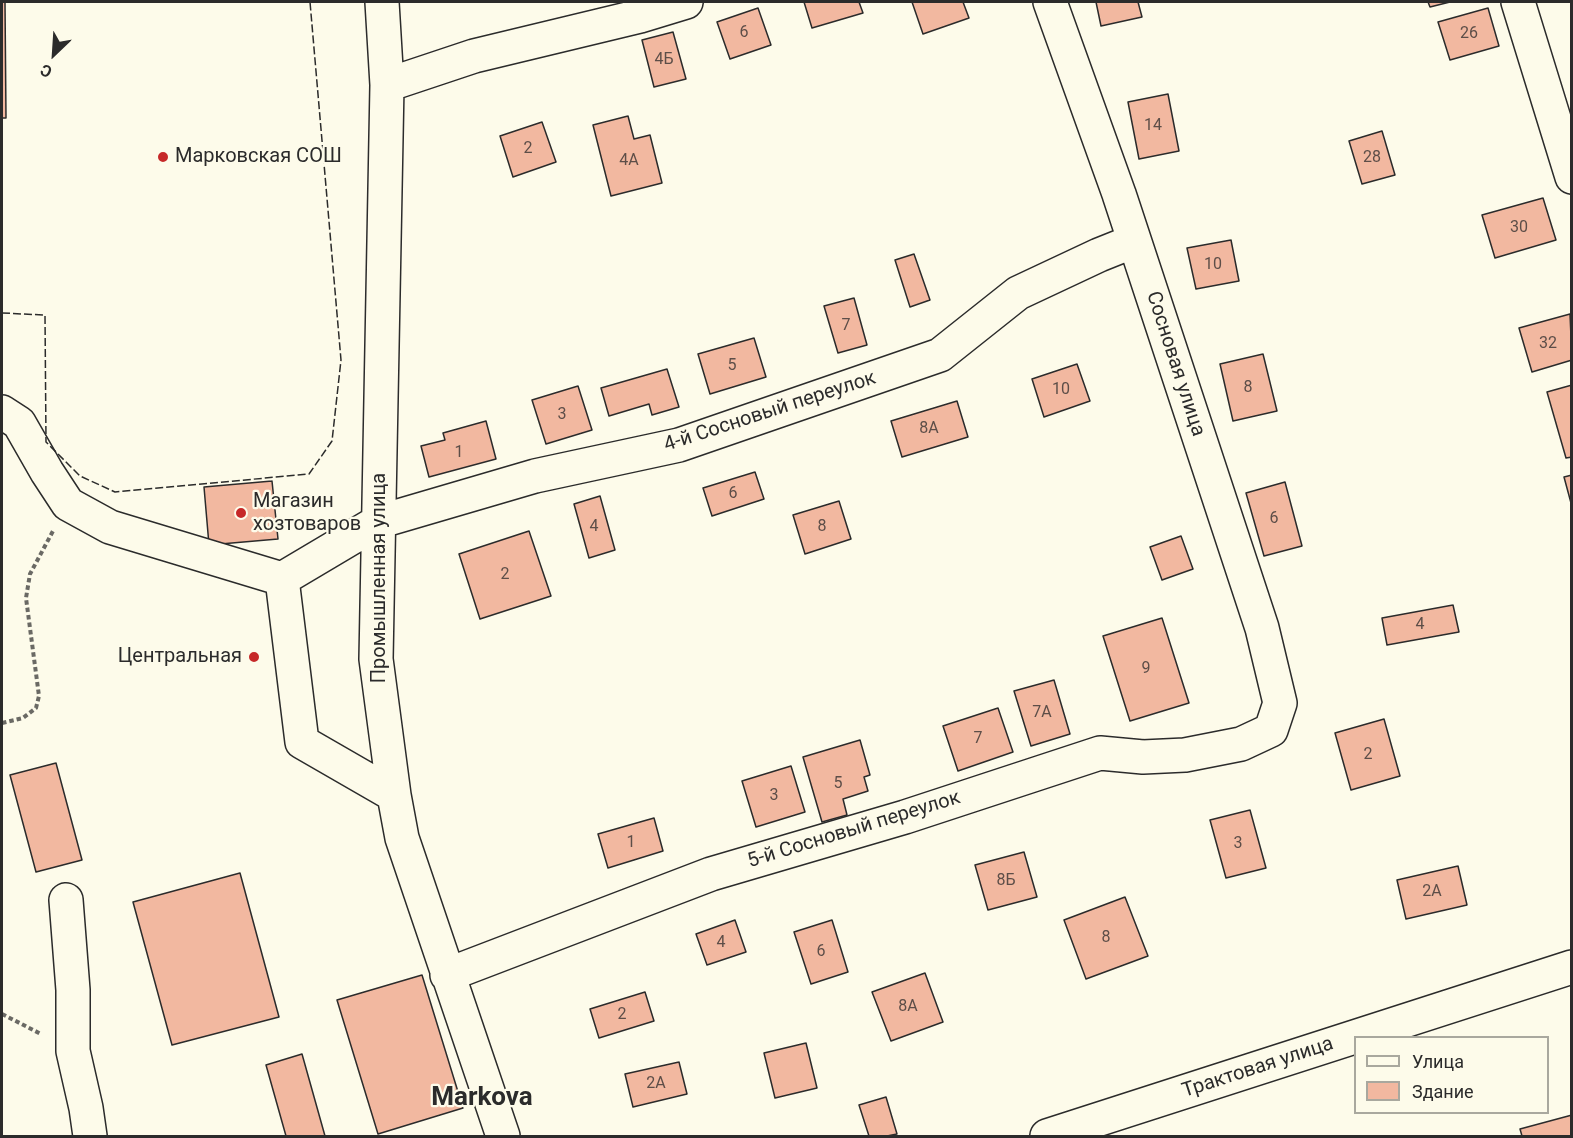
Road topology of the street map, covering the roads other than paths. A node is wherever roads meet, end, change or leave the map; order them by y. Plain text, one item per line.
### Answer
1 (382, 2) edge
2 (686, 2) edge
3 (1050, 2) edge
4 (1518, 2) edge
5 (387, 86) junction
6 (1572, 177) edge
7 (1134, 241) junction
8 (2, 412) edge
9 (378, 522) junction
10 (282, 579) junction
11 (1271, 730) joint
12 (394, 795) junction
13 (66, 900) dead end
14 (1572, 967) edge
15 (447, 975) junction
16 (1359, 1036) edge
17 (1354, 1038) edge
18 (90, 1137) edge
19 (503, 1137) edge
20 (1047, 1137) edge

1 - 5 street, Промышленная улица
2 - 5 street
3 - 7 street, Сосновая улица
4 - 6 street
5 - 9 street, Промышленная улица
7 - 9 street, 4-й Сосновый переулок
7 - 11 street, Сосновая улица
8 - 10 street
9 - 10 street, 4-й Сосновый переулок
9 - 12 street, Промышленная улица
10 - 12 street
11 - 15 street, 5-й Сосновый переулок
12 - 15 street, Промышленная улица
13 - 18 street
14 - 16 street, Трактовая улица
15 - 19 street, Промышленная улица
17 - 20 street, Трактовая улица

